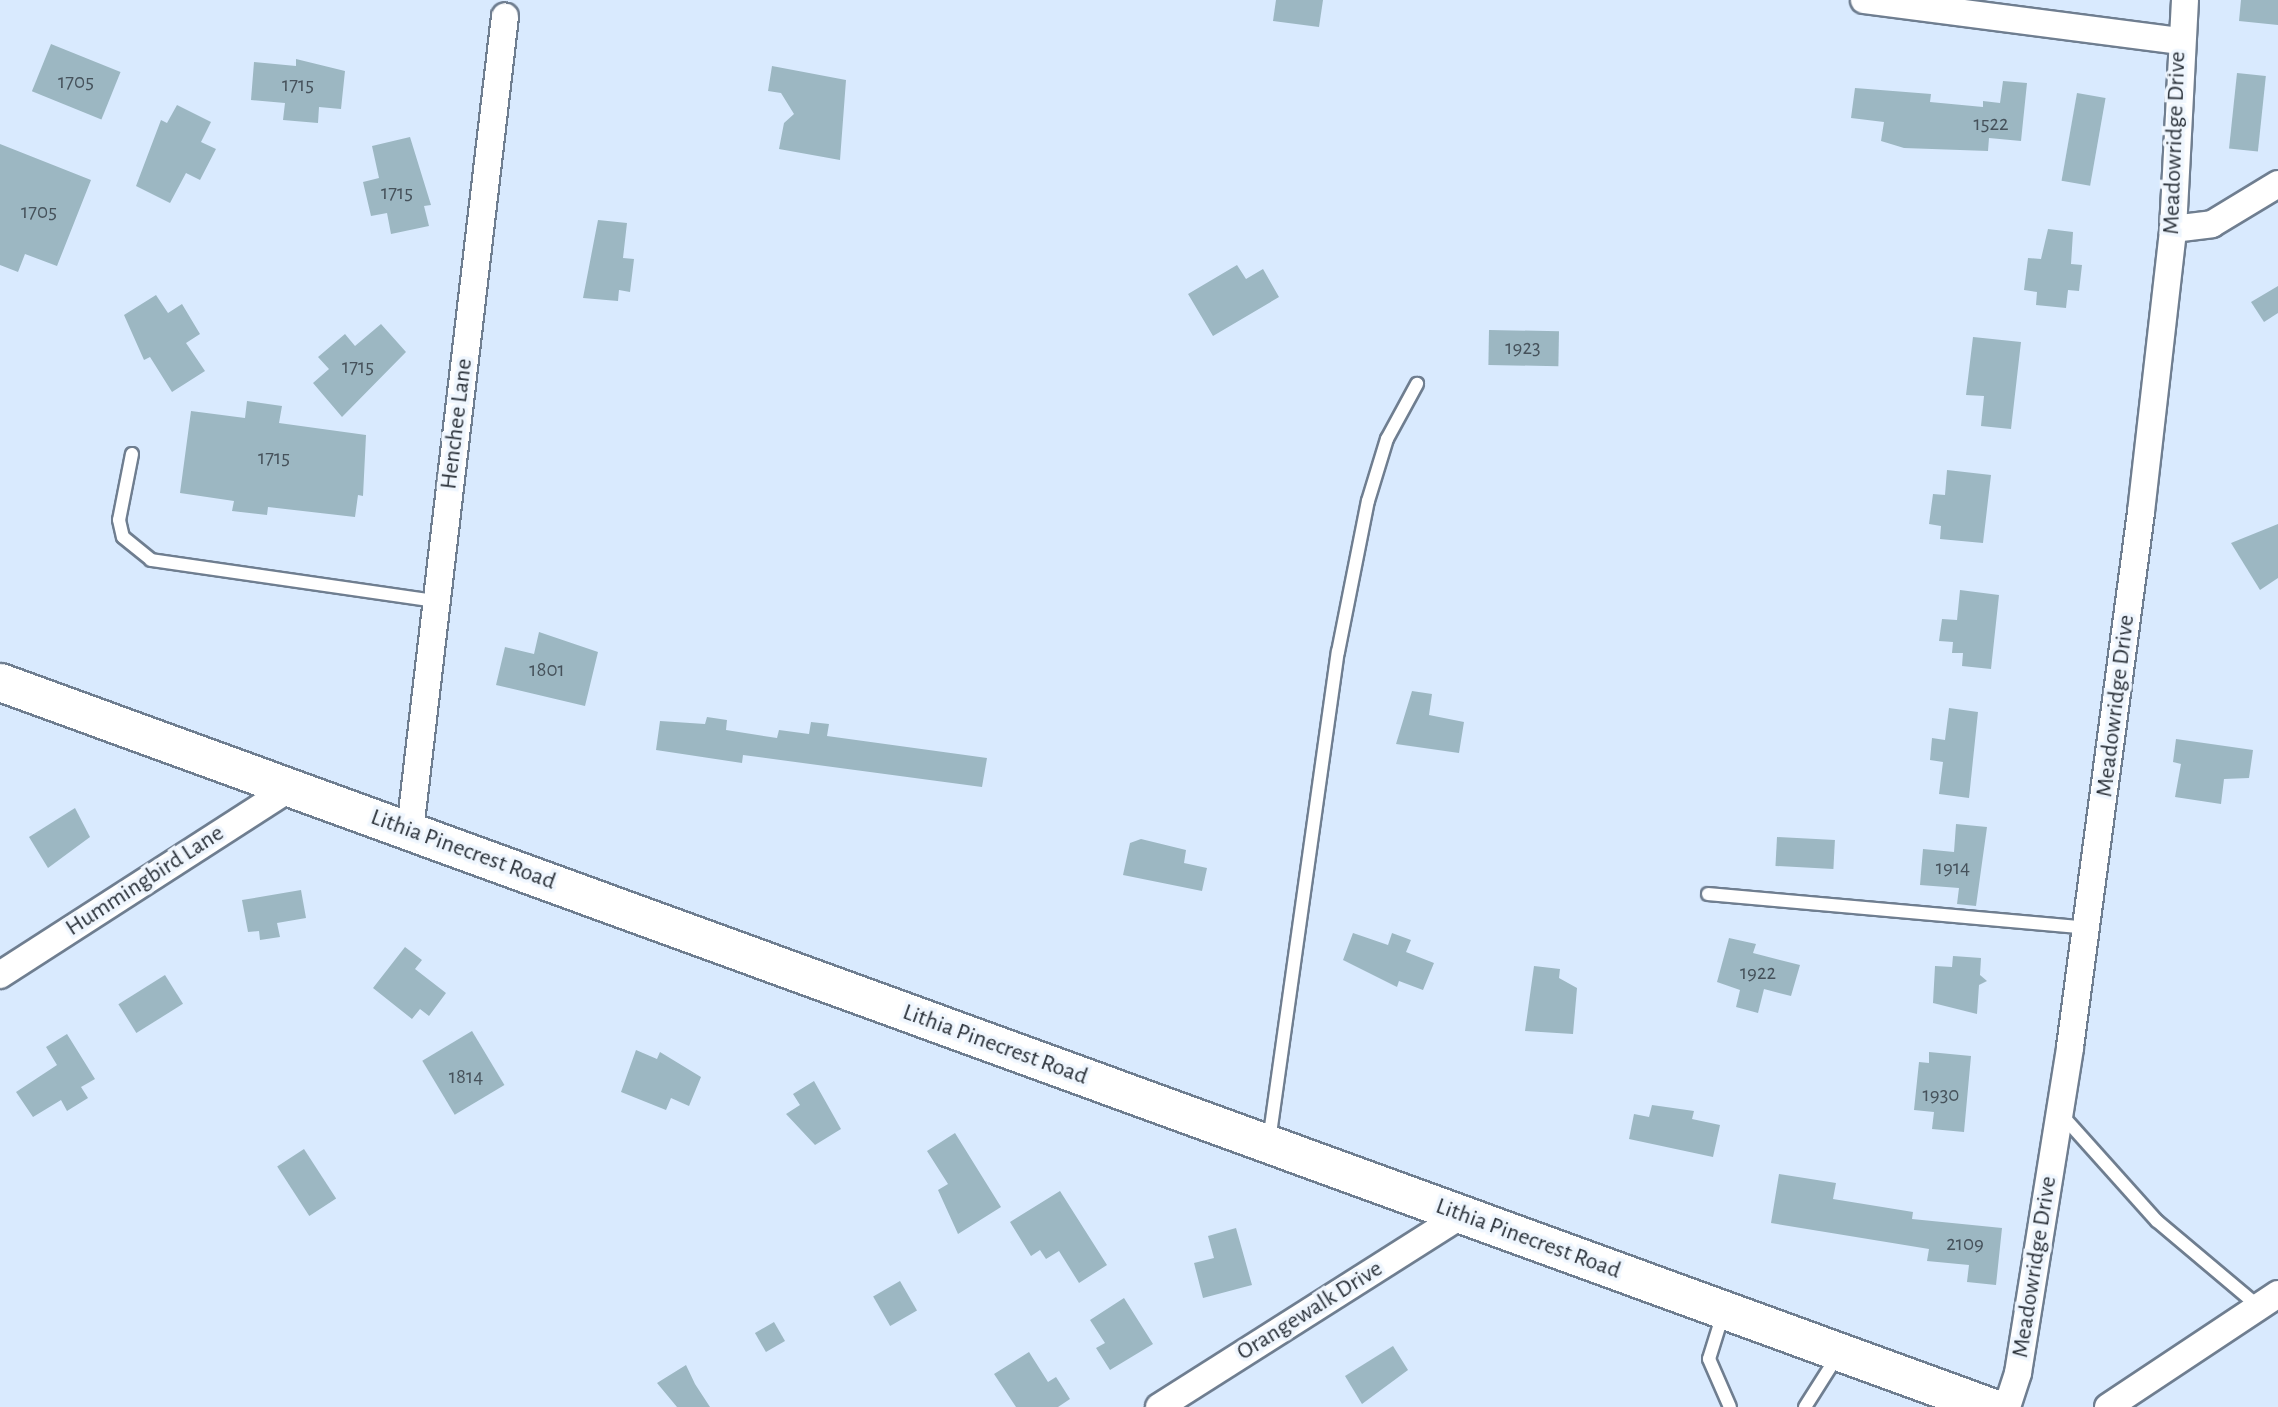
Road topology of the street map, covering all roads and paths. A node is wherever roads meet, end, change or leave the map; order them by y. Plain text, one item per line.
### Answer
1 (1864, 0) edge
2 (2185, 0) edge
3 (505, 17) dead end
4 (2179, 41) junction
5 (2278, 184) edge
6 (2173, 229) junction
7 (1417, 384) dead end
8 (132, 454) dead end
9 (437, 601) junction
10 (0, 682) edge
11 (290, 788) junction
12 (410, 830) junction
13 (1708, 894) dead end
14 (2086, 928) junction
15 (0, 975) edge
16 (2060, 1113) junction
17 (1269, 1145) junction
18 (1461, 1215) junction
19 (2268, 1301) edge
20 (1724, 1310) junction
21 (1839, 1352) junction
22 (1159, 1407) edge
23 (1730, 1407) edge
24 (1804, 1407) edge
25 (1991, 1407) edge
26 (2007, 1407) edge
27 (2108, 1407) edge

1 - 4 street
2 - 4 street, Meadowridge Drive
3 - 9 street, Henchee Lane
4 - 6 street, Meadowridge Drive
5 - 6 street
6 - 14 street, Meadowridge Drive
7 - 17 lane
8 - 9 lane
9 - 12 street, Henchee Lane
10 - 11 main road, Lithia Pinecrest Road
11 - 12 main road, Lithia Pinecrest Road
11 - 15 street, Hummingbird Lane
12 - 17 main road, Lithia Pinecrest Road
13 - 14 lane
14 - 16 street, Meadowridge Drive
16 - 19 lane
16 - 26 street, Meadowridge Drive
17 - 18 main road, Lithia Pinecrest Road
18 - 20 main road, Lithia Pinecrest Road
18 - 22 street, Orangewalk Drive
19 - 27 street
20 - 21 main road, Lithia Pinecrest Road
20 - 23 lane
21 - 24 lane
21 - 25 main road, Lithia Pinecrest Road

